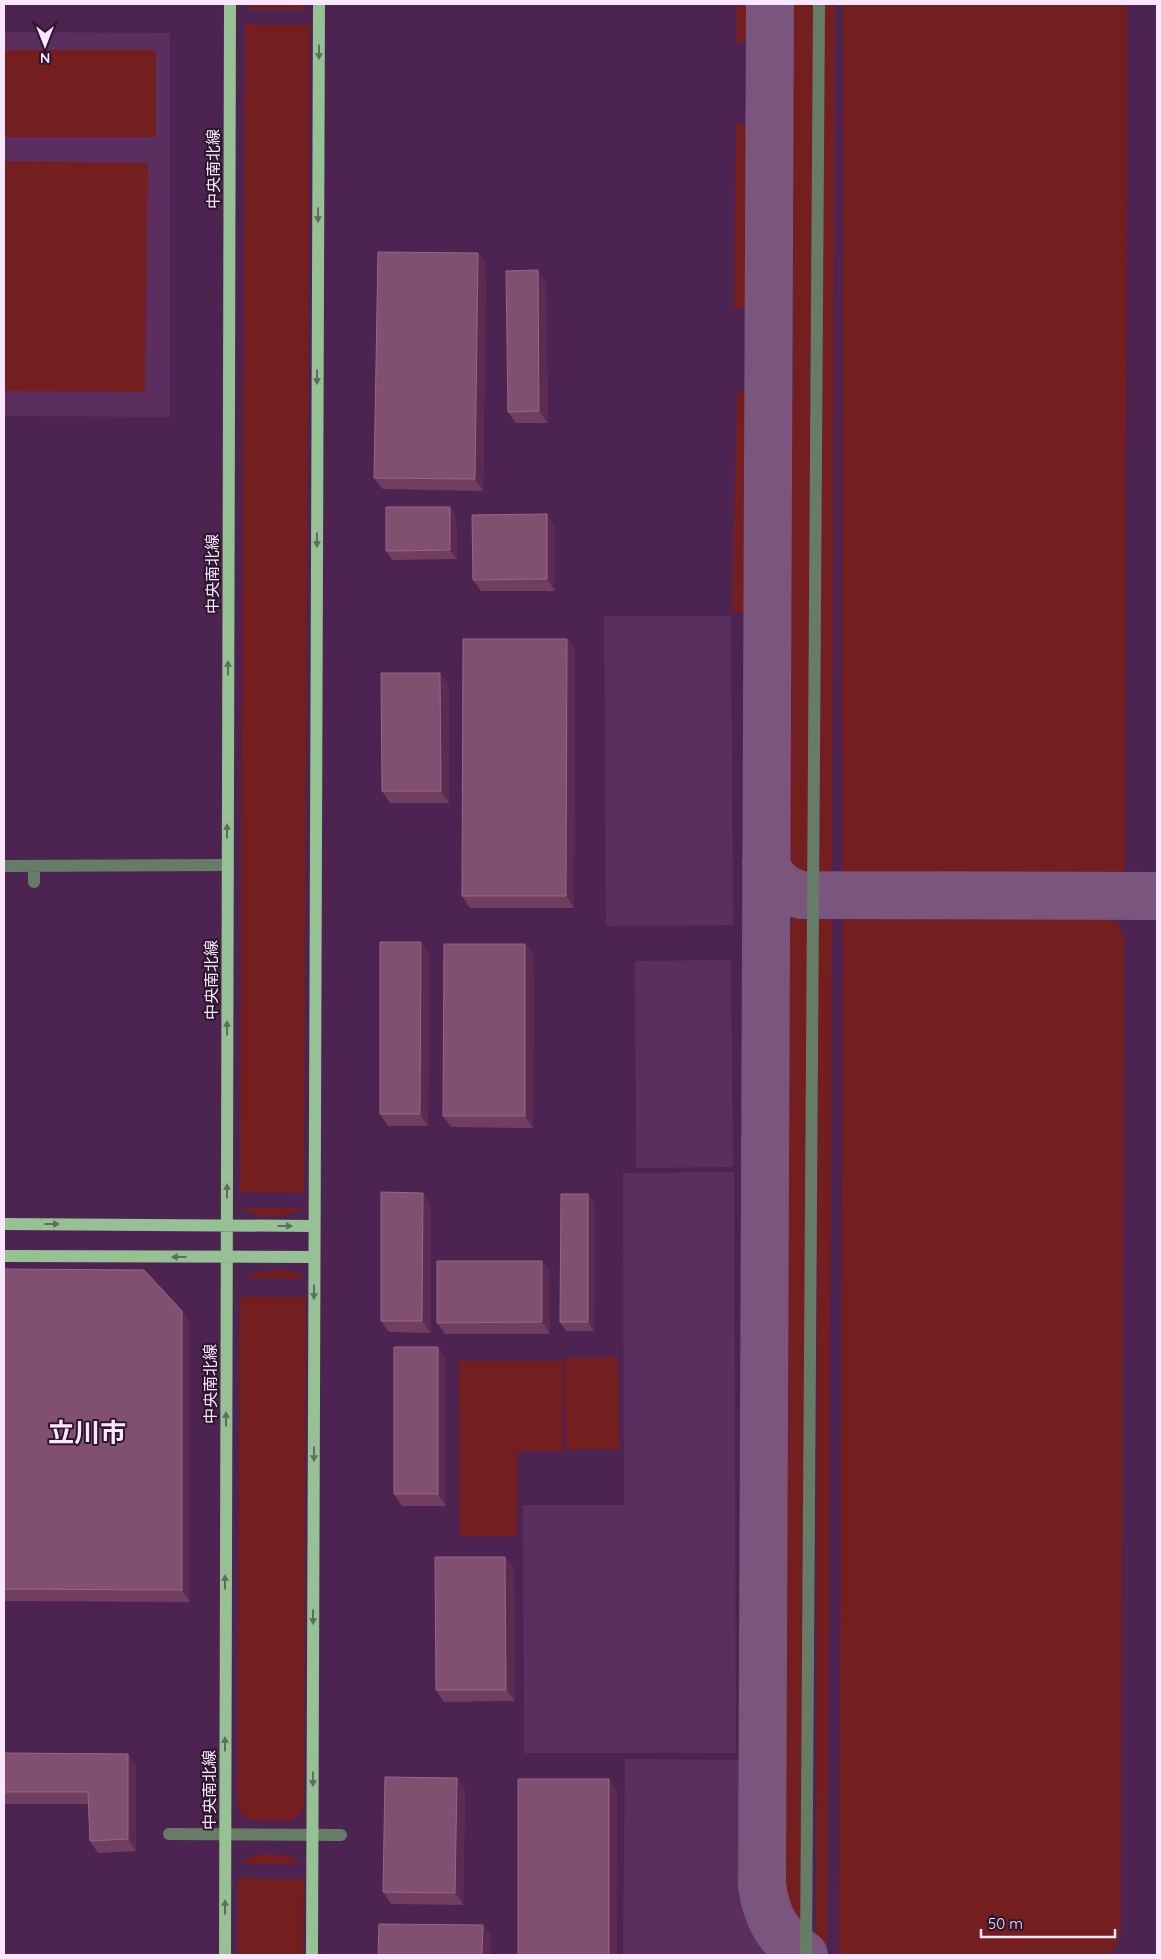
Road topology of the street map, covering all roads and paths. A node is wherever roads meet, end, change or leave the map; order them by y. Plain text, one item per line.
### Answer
1 (230, 4) edge
2 (319, 4) edge
3 (819, 4) edge
4 (227, 865) junction
5 (4, 866) edge
6 (34, 866) junction
7 (34, 882) dead end
8 (4, 1224) edge
9 (227, 1225) junction
10 (314, 1226) junction
11 (4, 1256) edge
12 (228, 1257) junction
13 (314, 1257) junction
14 (169, 1834) dead end
15 (226, 1834) junction
16 (313, 1835) junction
17 (341, 1835) dead end
18 (225, 1955) edge
19 (312, 1955) edge
20 (806, 1955) edge

4 -> 1 main road, 中央南北線
2 -> 10 main road
3 - 20 street
4 - 6 street
9 -> 4 main road, 中央南北線
5 - 6 street
6 - 7 street
8 -> 9 main road
9 -> 10 main road
9 - 12 main road, 中央南北線
10 - 13 main road
12 -> 11 main road
12 - 13 main road
15 -> 12 main road, 中央南北線
13 -> 16 main road
14 - 15 street
15 - 16 street
18 -> 15 main road, 中央南北線
16 - 17 street
16 - 19 main road

